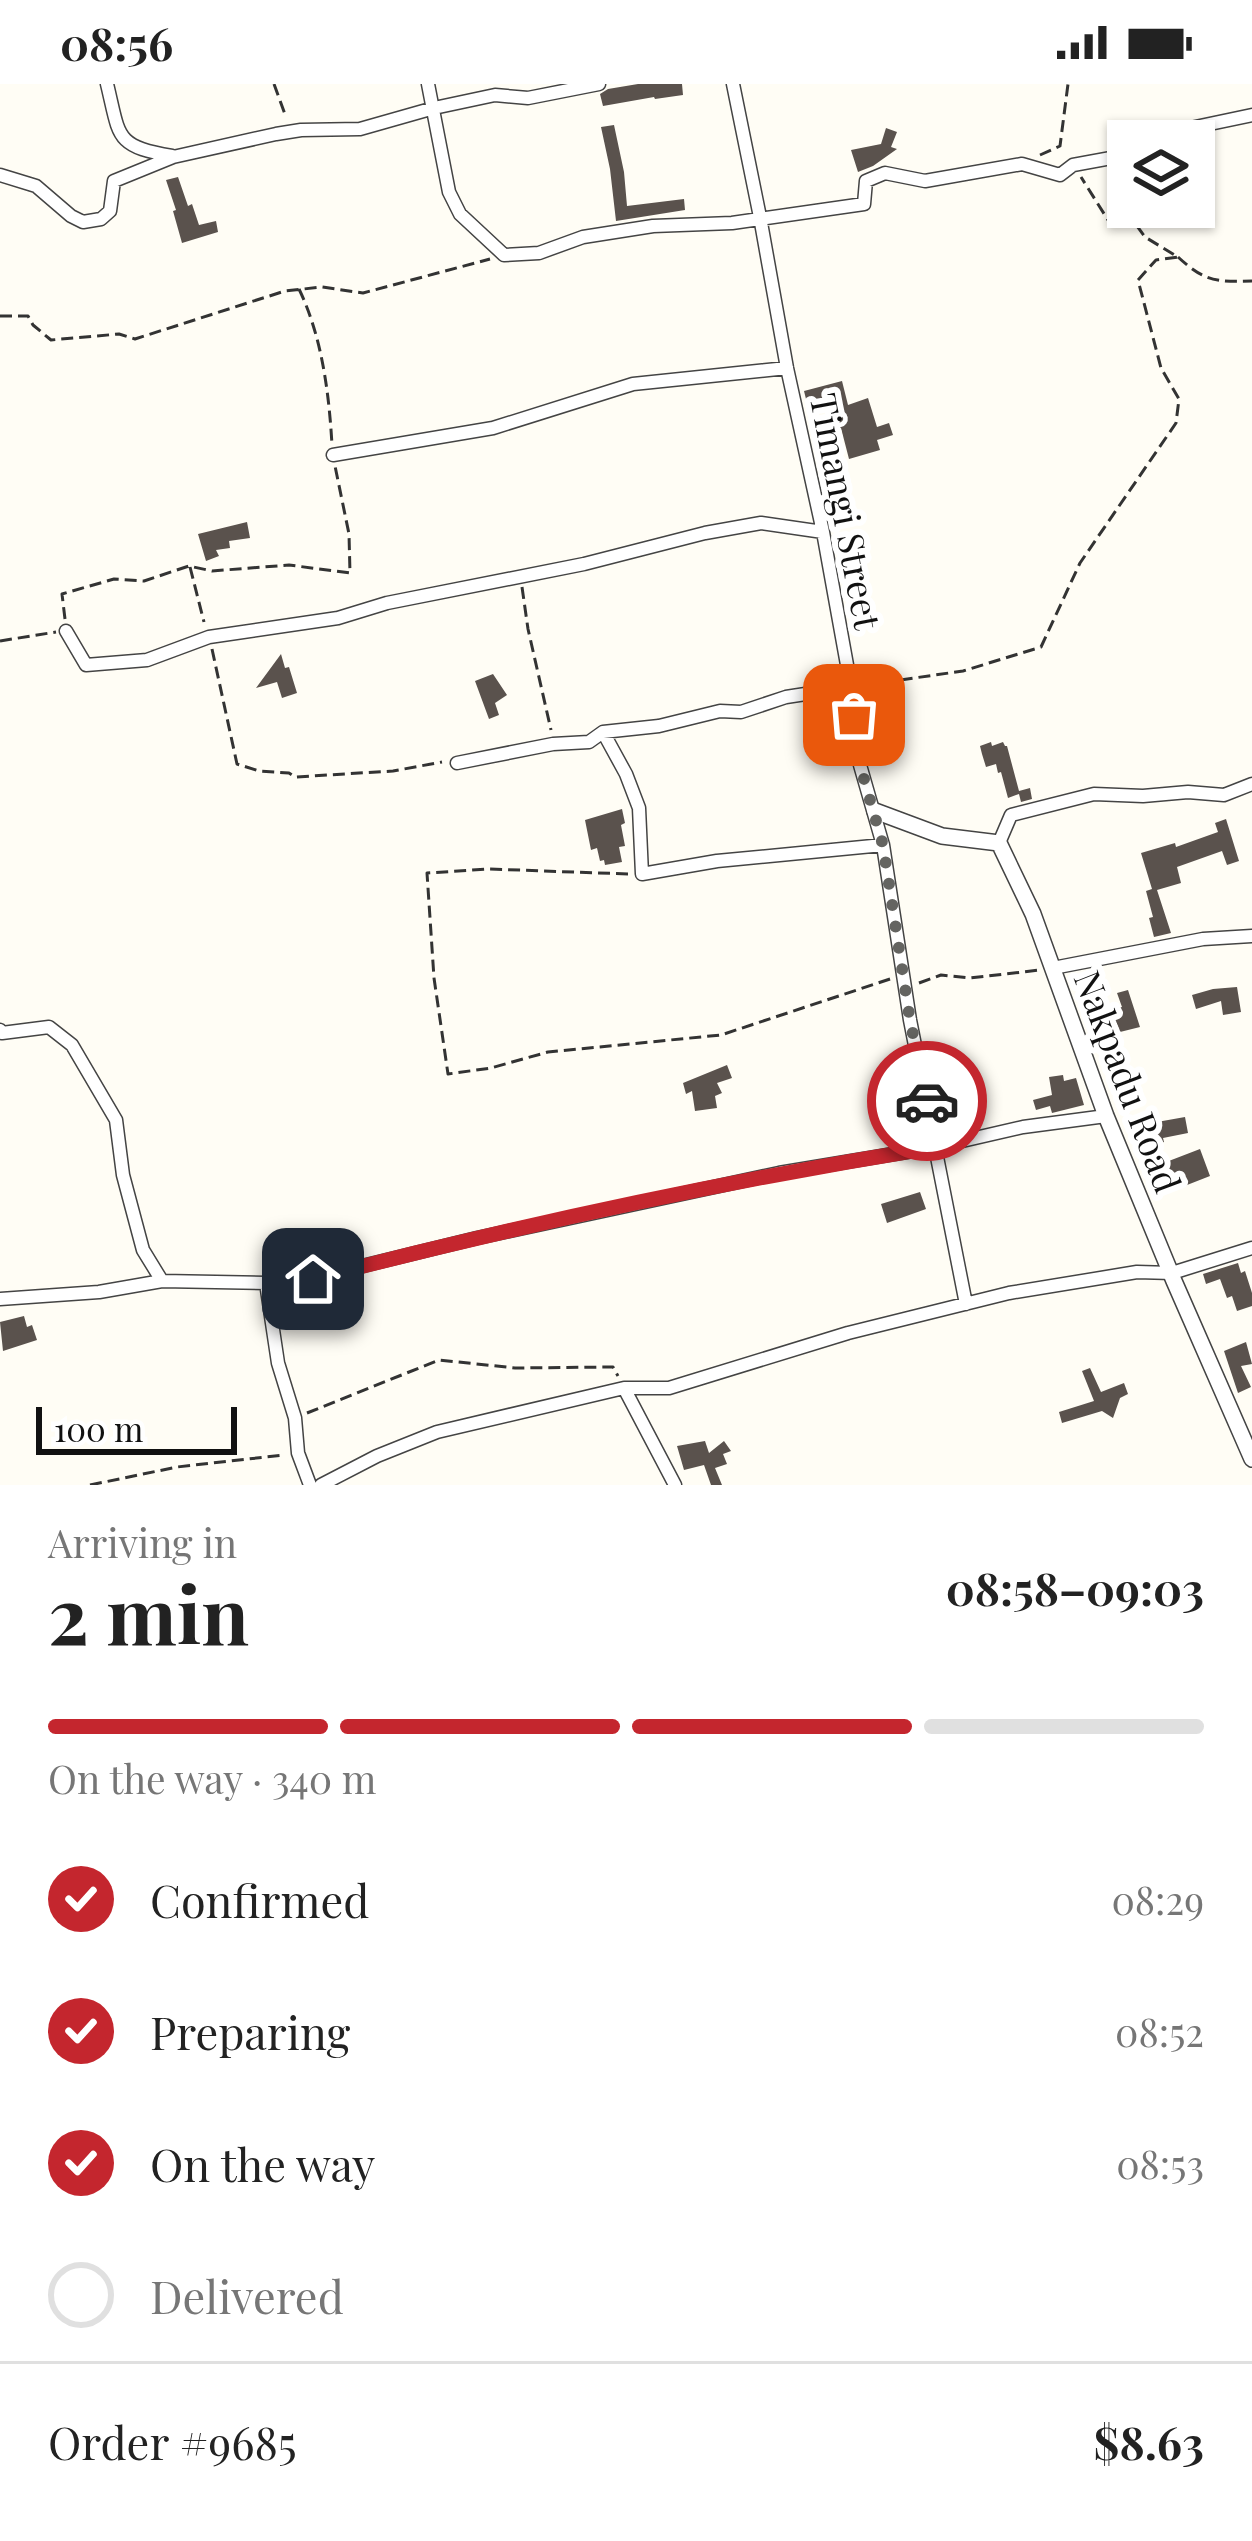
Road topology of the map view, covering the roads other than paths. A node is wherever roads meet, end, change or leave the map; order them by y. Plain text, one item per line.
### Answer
1 (107, 84) edge
2 (428, 84) edge
3 (599, 84) edge
4 (733, 84) edge
5 (434, 108) junction
6 (1252, 115) edge
7 (1215, 123) edge
8 (173, 157) junction
9 (1107, 159) edge
10 (0, 175) edge
11 (760, 217) junction
12 (787, 368) junction
13 (332, 455) road end
14 (823, 532) junction
15 (66, 631) road end
16 (851, 687) junction
17 (604, 732) junction
18 (457, 763) road end
19 (1252, 784) edge
20 (875, 811) junction
21 (999, 843) junction
22 (883, 845) junction
23 (1252, 936) edge
24 (1053, 968) junction
25 (0, 1030) edge
26 (1106, 1116) junction
27 (936, 1147) junction
28 (1252, 1248) edge
29 (1172, 1273) junction
30 (162, 1281) junction
31 (266, 1282) junction
32 (0, 1299) edge
33 (966, 1304) junction
34 (624, 1388) junction
35 (1252, 1460) edge
36 (310, 1485) edge
37 (321, 1485) edge
38 (675, 1485) edge

1 - 8 street
2 - 5 street
3 - 5 street
4 - 11 street, Timangi Street
5 - 8 street
5 - 11 street
6 - 7 street
8 - 10 street
9 - 11 street
11 - 12 street, Timangi Street
12 - 13 street
12 - 14 street, Timangi Street
14 - 15 street
14 - 16 street, Timangi Street
16 - 17 street
16 - 20 street, Timangi Street
17 - 18 street
17 - 22 street
19 - 21 street
20 - 21 street
20 - 22 street, Timangi Street
21 - 24 street, Nakpadu Road
22 - 27 street, Timangi Street
23 - 24 street
24 - 26 street, Nakpadu Road
25 - 30 street
26 - 27 street
26 - 29 street, Nakpadu Road
27 - 31 street
27 - 33 street, Timangi Street
28 - 29 street
29 - 33 street
29 - 35 street, Nakpadu Road
30 - 31 street
30 - 32 street
31 - 36 street
33 - 34 street
34 - 37 street
34 - 38 street

